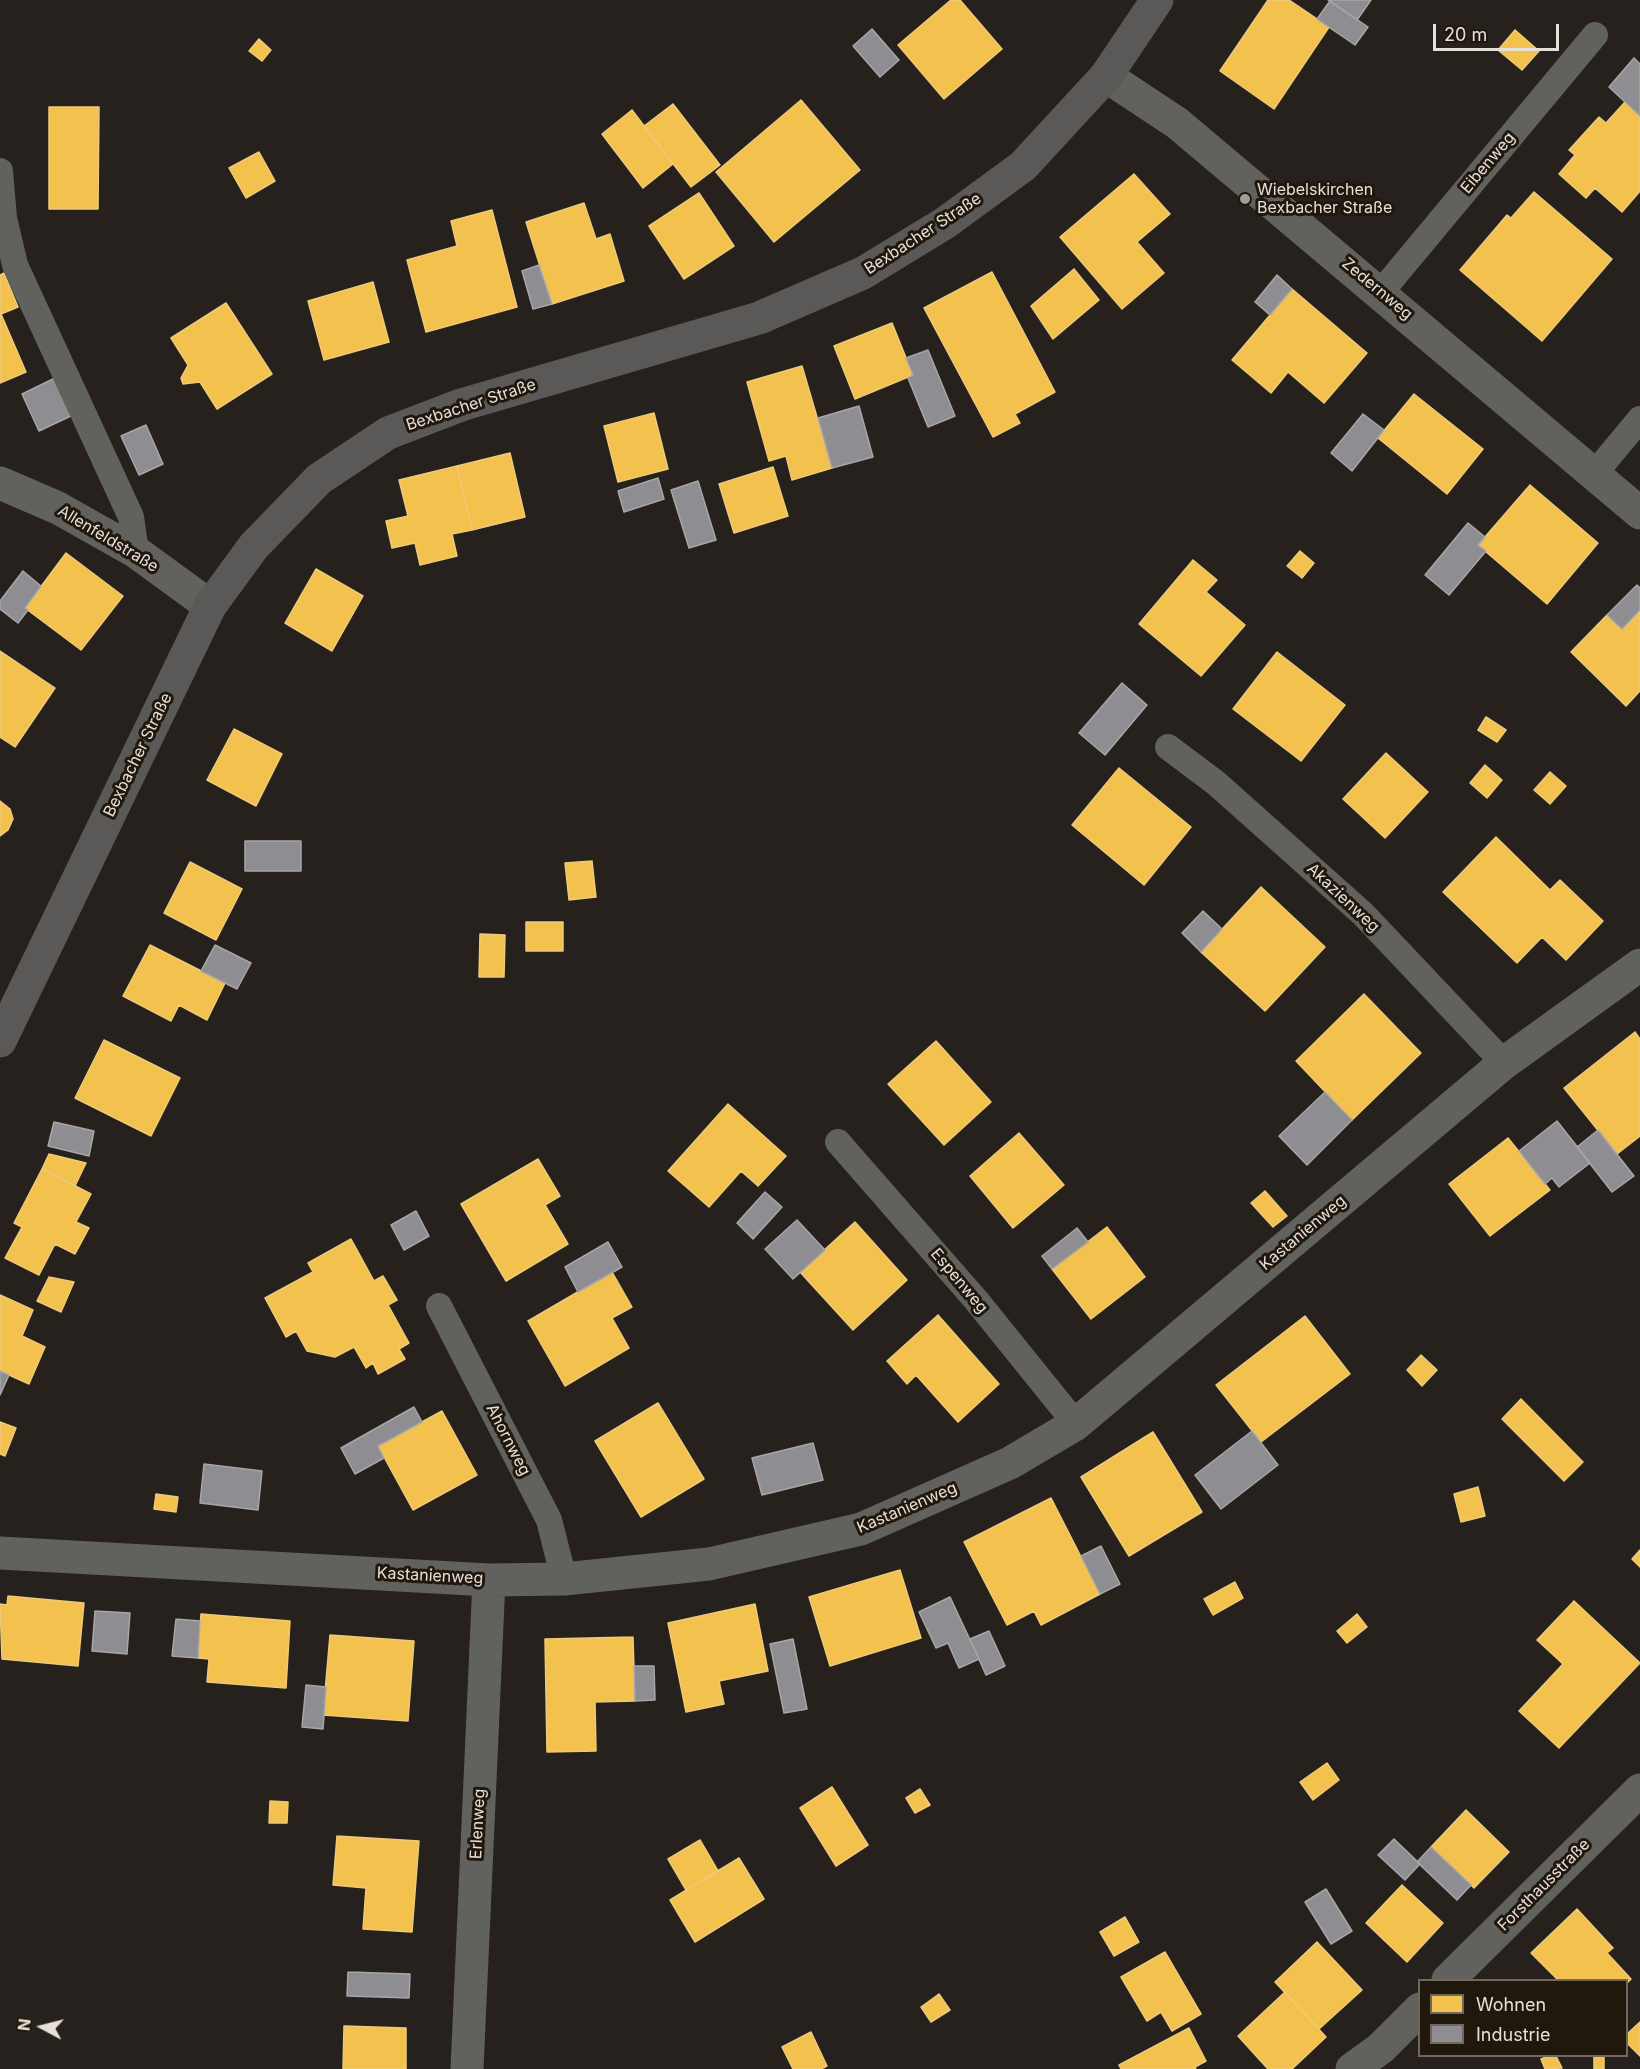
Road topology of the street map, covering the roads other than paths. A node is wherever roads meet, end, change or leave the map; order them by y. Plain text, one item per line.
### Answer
1 (1157, 0) edge
2 (1595, 35) dead end
3 (1106, 76) junction
4 (0, 171) edge
5 (1381, 292) junction
6 (1640, 419) edge
7 (1595, 473) junction
8 (0, 483) edge
9 (1640, 513) edge
10 (136, 552) junction
11 (210, 606) junction
12 (1168, 747) dead end
13 (1640, 965) edge
14 (0, 1041) edge
15 (1504, 1063) junction
16 (838, 1142) dead end
17 (439, 1306) dead end
18 (1076, 1424) junction
19 (0, 1552) edge
20 (564, 1579) junction
21 (489, 1580) junction
22 (1640, 1790) edge
23 (1450, 1979) edge
24 (1418, 2010) edge
25 (467, 2069) edge
26 (1352, 2069) edge

1 - 3 street, Bexbacher Straße
2 - 5 lane, Eibenweg
3 - 5 street, Zedernweg
3 - 11 street, Bexbacher Straße
4 - 10 lane
5 - 7 street, Zedernweg
6 - 7 lane
7 - 9 street, Zedernweg
8 - 10 street, Allenfeldstraße
10 - 11 street, Allenfeldstraße
11 - 14 street, Bexbacher Straße
12 - 15 lane, Akazienweg
13 - 15 street, Kastanienweg
15 - 18 street, Kastanienweg
16 - 18 lane, Espenweg
17 - 20 lane, Ahornweg
18 - 20 street, Kastanienweg
19 - 21 street, Kastanienweg
20 - 21 street, Kastanienweg
21 - 25 street, Erlenweg
22 - 23 street, Forsthausstraße
24 - 26 street

